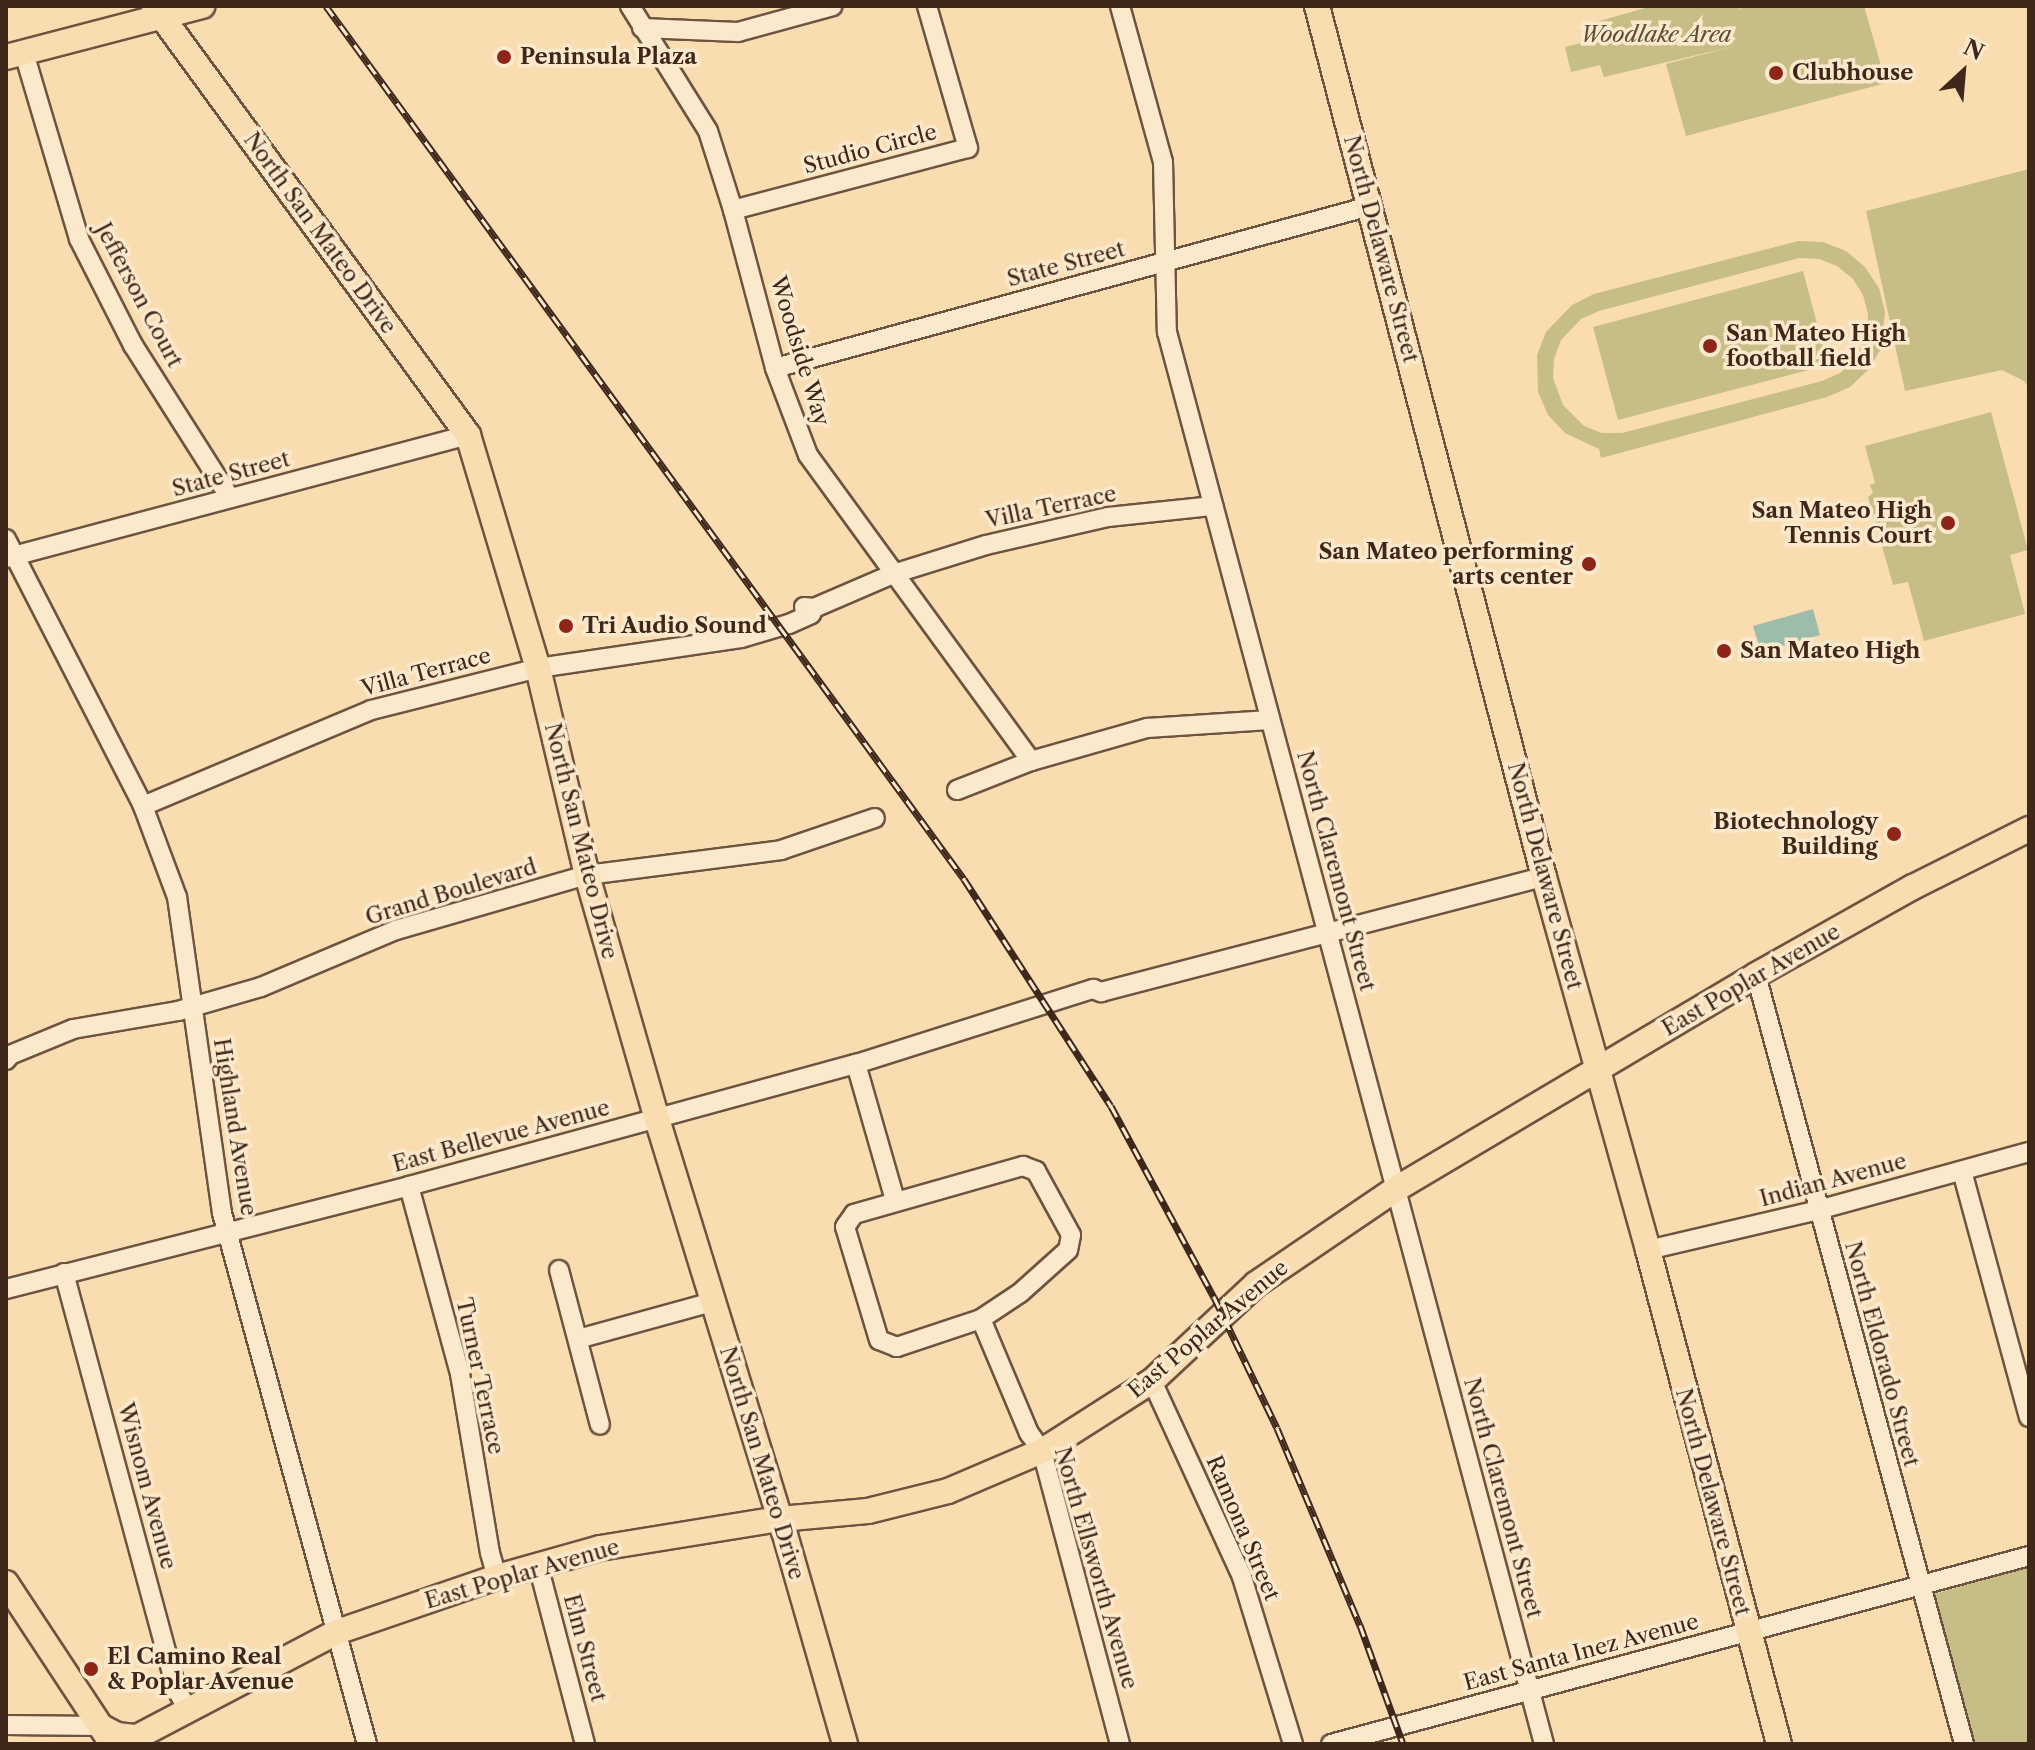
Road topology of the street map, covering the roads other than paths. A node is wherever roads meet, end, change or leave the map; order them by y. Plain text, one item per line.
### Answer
1 (202, 6) edge
2 (630, 6) edge
3 (833, 6) edge
4 (927, 6) edge
5 (1120, 6) edge
6 (1317, 6) edge
7 (158, 11) edge
8 (642, 28) junction
9 (15, 55) edge
10 (1370, 206) junction
11 (733, 210) junction
12 (1164, 262) junction
13 (775, 368) junction
14 (468, 435) junction
15 (230, 498) junction
16 (1213, 506) junction
17 (9, 551) edge
18 (893, 574) junction
19 (538, 668) junction
20 (1270, 720) junction
21 (1031, 761) junction
22 (957, 790) dead end
23 (143, 806) junction
24 (875, 818) dead end
25 (2029, 829) edge
26 (587, 875) junction
27 (1544, 877) junction
28 (1328, 936) junction
29 (1756, 975) junction
30 (191, 1007) junction
31 (7, 1054) edge
32 (856, 1064) junction
33 (1599, 1068) junction
34 (657, 1119) junction
35 (2029, 1152) edge
36 (1962, 1171) junction
37 (409, 1186) junction
38 (1396, 1189) junction
39 (895, 1200) junction
40 (1818, 1210) junction
41 (227, 1230) junction
42 (1648, 1250) junction
43 (559, 1270) dead end
44 (64, 1273) junction
45 (6, 1289) edge
46 (712, 1302) junction
47 (981, 1319) junction
48 (578, 1339) junction
49 (1152, 1381) junction
50 (2029, 1417) edge
51 (600, 1425) dead end
52 (1042, 1451) junction
53 (780, 1519) junction
54 (2029, 1556) edge
55 (538, 1565) junction
56 (497, 1577) junction
57 (6, 1583) edge
58 (1920, 1586) junction
59 (337, 1632) junction
60 (1747, 1632) junction
61 (1529, 1691) junction
62 (187, 1709) junction
63 (6, 1725) edge
64 (106, 1735) edge
65 (367, 1744) edge
66 (585, 1744) edge
67 (845, 1744) edge
68 (1120, 1744) edge
69 (1293, 1744) edge
70 (1331, 1744) edge
71 (1544, 1744) edge
72 (1779, 1744) edge
73 (1964, 1744) edge

1 - 7 main road
2 - 8 street, Woodside Way
3 - 8 street
4 - 11 street, Studio Circle
5 - 12 street, North Claremont Street
6 - 10 main road, North Delaware Street
7 - 9 main road
7 - 14 main road, North San Mateo Drive
8 - 11 street, Woodside Way
9 - 15 street, Jefferson Court
10 - 12 street, State Street
10 - 27 main road, North Delaware Street
11 - 13 street, Woodside Way
12 - 13 street, State Street
12 - 16 street, North Claremont Street
13 - 18 street, Woodside Way
14 - 15 street, State Street
14 - 19 main road, North San Mateo Drive
15 - 17 street, State Street
16 - 18 street, Villa Terrace
16 - 20 street, North Claremont Street
17 - 23 street, Highland Avenue
18 - 19 street, Villa Terrace
18 - 21 street, Woodside Way
19 - 23 street, Villa Terrace
19 - 26 main road, North San Mateo Drive
20 - 21 street
20 - 28 street, North Claremont Street
21 - 22 street
23 - 30 street, Highland Avenue
24 - 26 street, Grand Boulevard
25 - 29 main road, East Poplar Avenue
26 - 30 street, Grand Boulevard
26 - 34 main road, North San Mateo Drive
27 - 28 street, East Bellevue Avenue
27 - 33 main road, North Delaware Street
28 - 32 street, East Bellevue Avenue
28 - 38 street, North Claremont Street
29 - 33 main road, East Poplar Avenue
29 - 40 street, North Eldorado Street
30 - 31 street, Grand Boulevard
30 - 41 street, Highland Avenue
32 - 34 street, East Bellevue Avenue
32 - 39 street
33 - 38 main road, East Poplar Avenue
33 - 42 main road, North Delaware Street
34 - 37 street, East Bellevue Avenue
34 - 46 main road, North San Mateo Drive
35 - 36 street, Indian Avenue
36 - 40 street, Indian Avenue
36 - 50 street
37 - 41 street, East Bellevue Avenue
37 - 56 street, Turner Terrace
38 - 49 main road, East Poplar Avenue
38 - 61 street, North Claremont Street
39 - 47 street
39 - 47 street
40 - 42 street, Indian Avenue
40 - 58 street, North Eldorado Street
41 - 44 street, East Bellevue Avenue
41 - 59 street, Highland Avenue
42 - 60 main road, North Delaware Street
43 - 48 street
44 - 45 street, East Bellevue Avenue
44 - 62 street, Wisnom Avenue
46 - 48 street
46 - 53 main road, North San Mateo Drive
47 - 52 street, North Ellsworth Avenue
48 - 51 street
49 - 52 main road, East Poplar Avenue
49 - 69 street, Ramona Street
52 - 53 main road, East Poplar Avenue
52 - 68 street, North Ellsworth Avenue
53 - 55 main road, East Poplar Avenue
53 - 67 main road, North San Mateo Drive
54 - 58 street, East Santa Inez Avenue
55 - 56 main road, East Poplar Avenue
55 - 66 street, Elm Street
56 - 59 main road, East Poplar Avenue
57 - 64 main road
58 - 60 street, East Santa Inez Avenue
58 - 73 street, North Eldorado Street
59 - 62 main road, East Poplar Avenue
59 - 65 street, Highland Avenue
60 - 61 street, East Santa Inez Avenue
60 - 72 main road, North Delaware Street
61 - 70 street, East Santa Inez Avenue
61 - 71 street, North Claremont Street
62 - 64 main road, East Poplar Avenue
63 - 64 street

